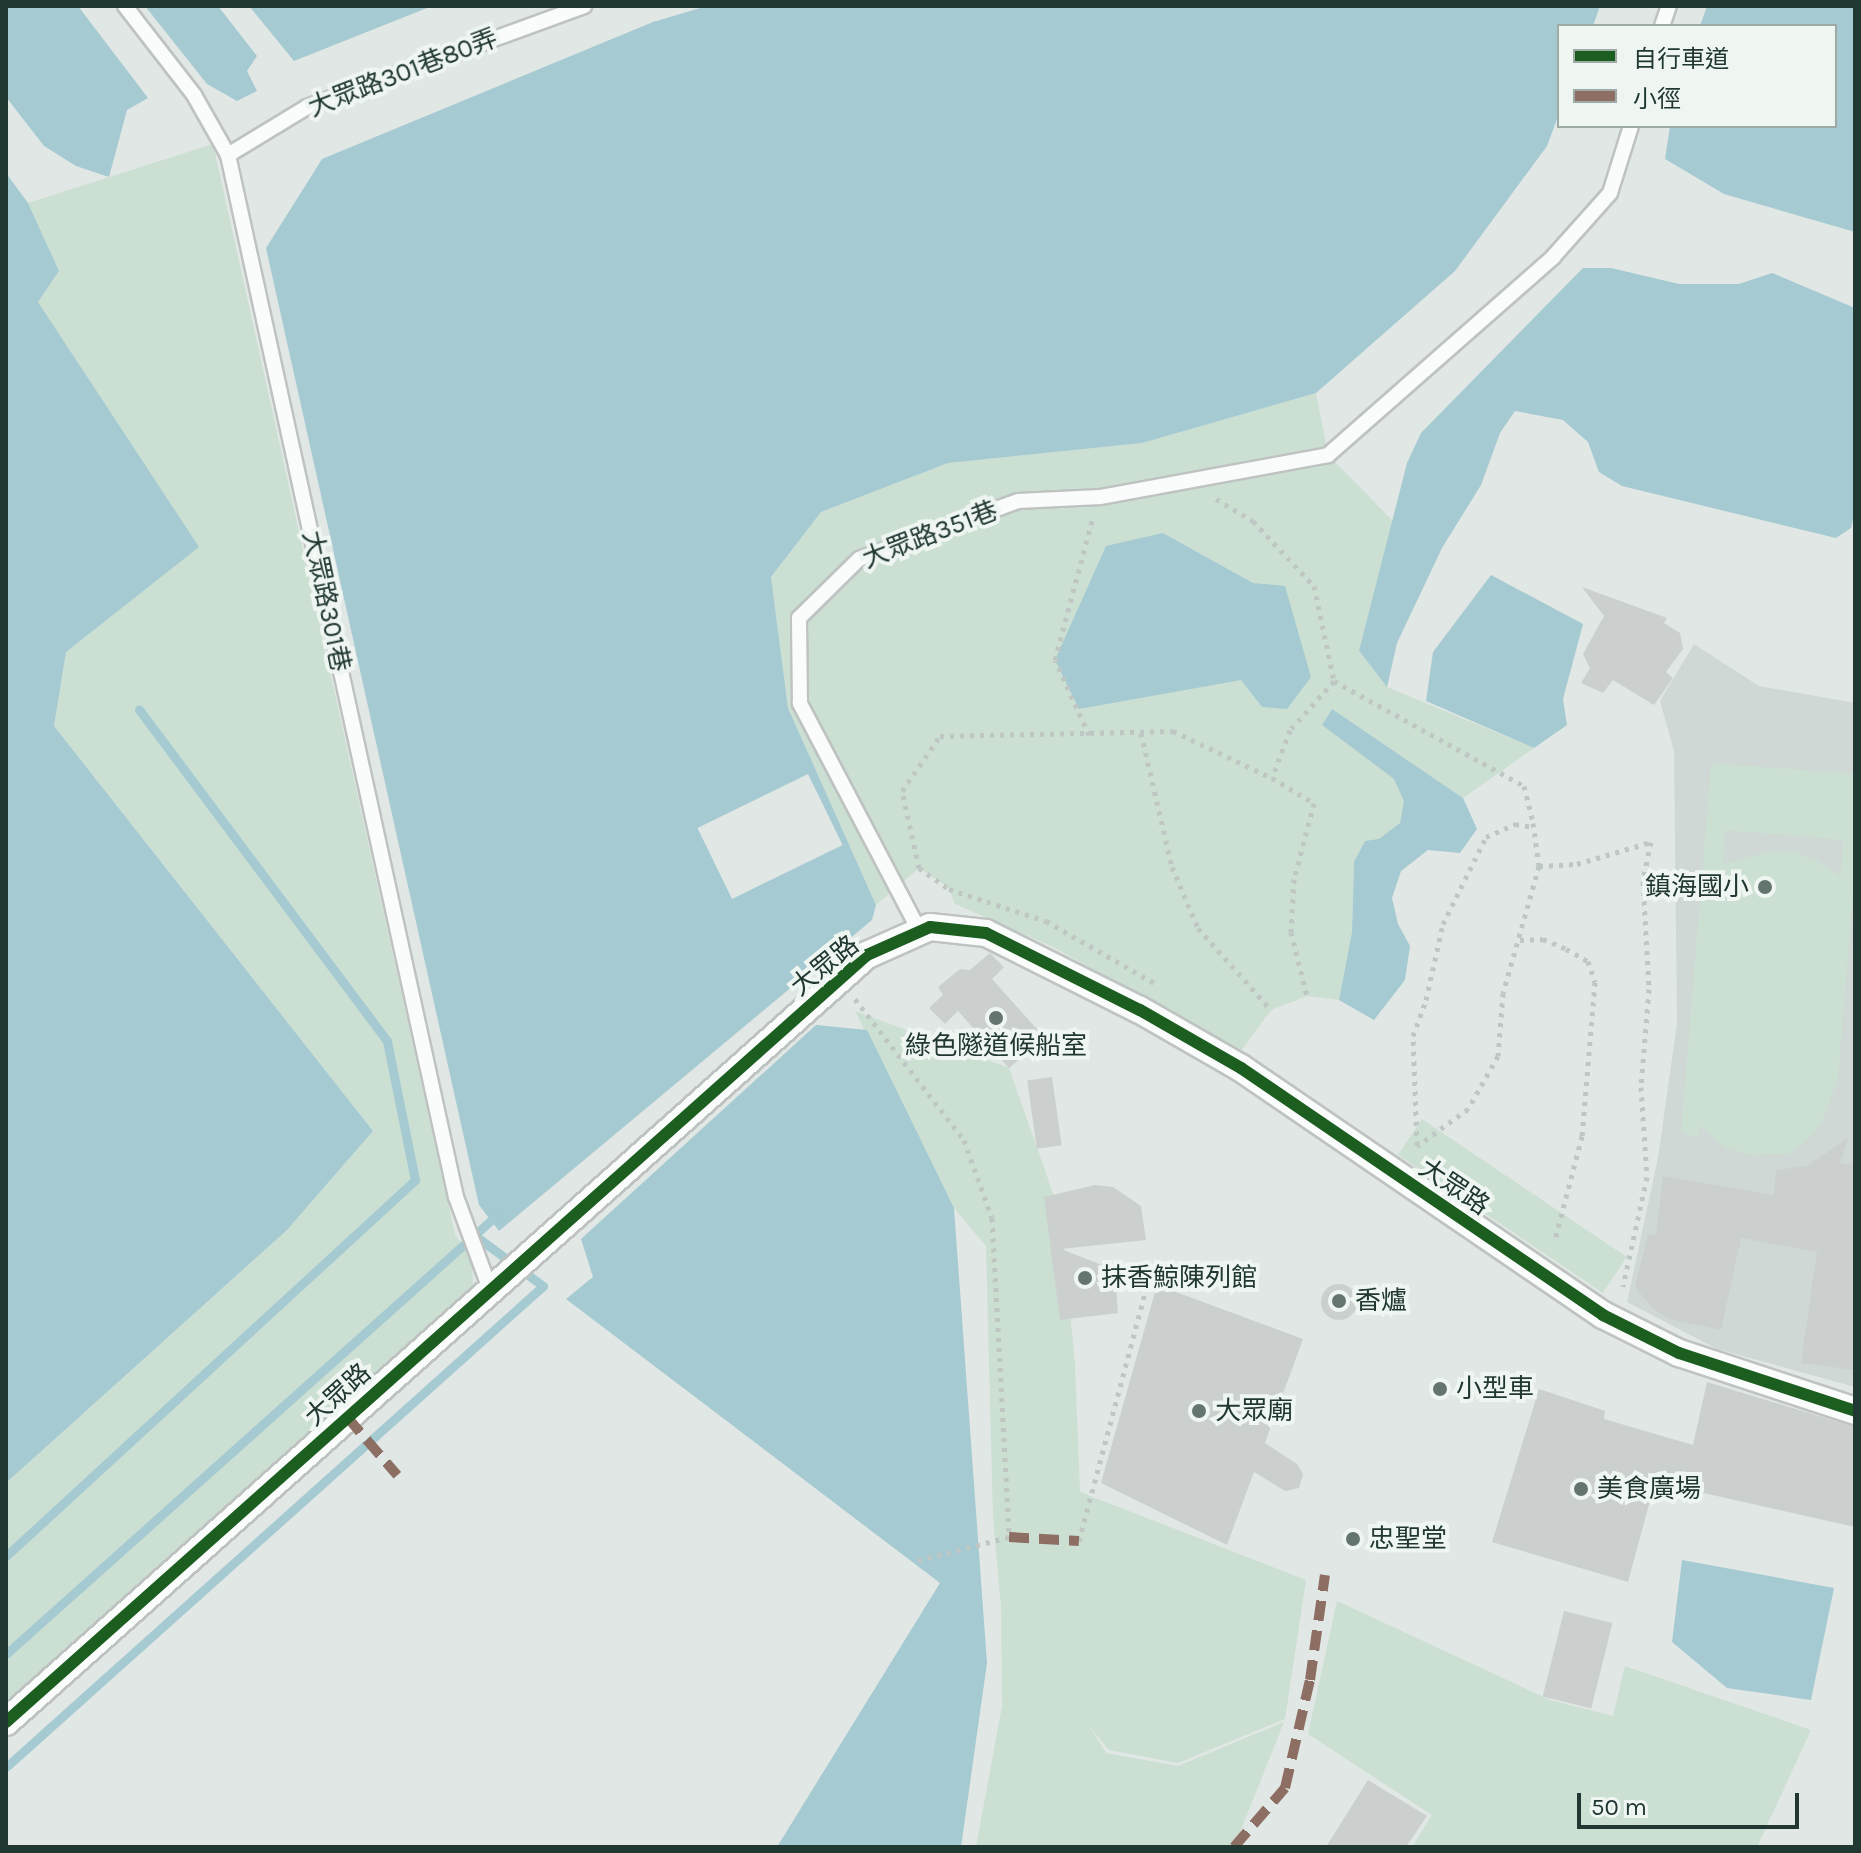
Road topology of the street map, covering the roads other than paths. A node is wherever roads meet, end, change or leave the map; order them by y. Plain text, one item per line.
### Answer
1 (125, 6) edge
2 (584, 6) edge
3 (1630, 128) edge
4 (228, 155) junction
5 (920, 932) junction
6 (490, 1289) junction
7 (1855, 1411) edge
8 (6, 1722) edge

1 - 4 lane, 大眾路301巷
2 - 4 lane, 大眾路301巷80弄
3 - 5 lane, 大眾路351巷
4 - 6 lane, 大眾路301巷
5 - 6 street, 大眾路
5 - 7 street, 大眾路
6 - 8 street, 大眾路

